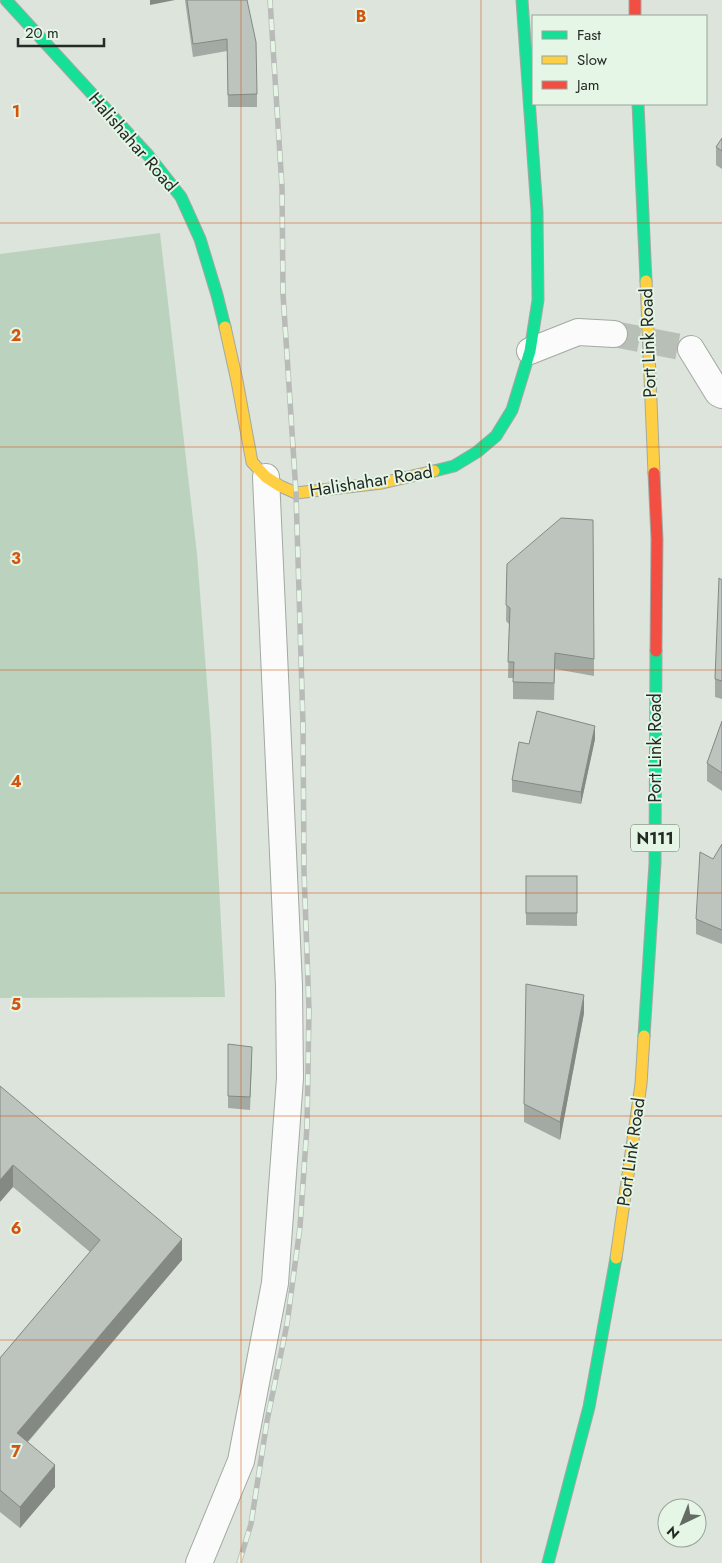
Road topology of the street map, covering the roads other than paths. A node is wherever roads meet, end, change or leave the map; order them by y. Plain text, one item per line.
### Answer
1 (6, 0) edge
2 (522, 0) edge
3 (635, 0) edge
4 (635, 15) edge
5 (638, 105) edge
6 (614, 334) tunnel mouth
7 (691, 349) dead end
8 (530, 351) junction
9 (722, 395) edge
10 (266, 477) junction
11 (198, 1563) edge
12 (548, 1563) edge

1 - 10 main road, Halishahar Road
2 - 8 main road, Halishahar Road
3 - 4 main road
5 - 12 main road, Port Link Road / N111
6 - 8 street
7 - 9 street
8 - 10 main road, Halishahar Road
10 - 11 street

